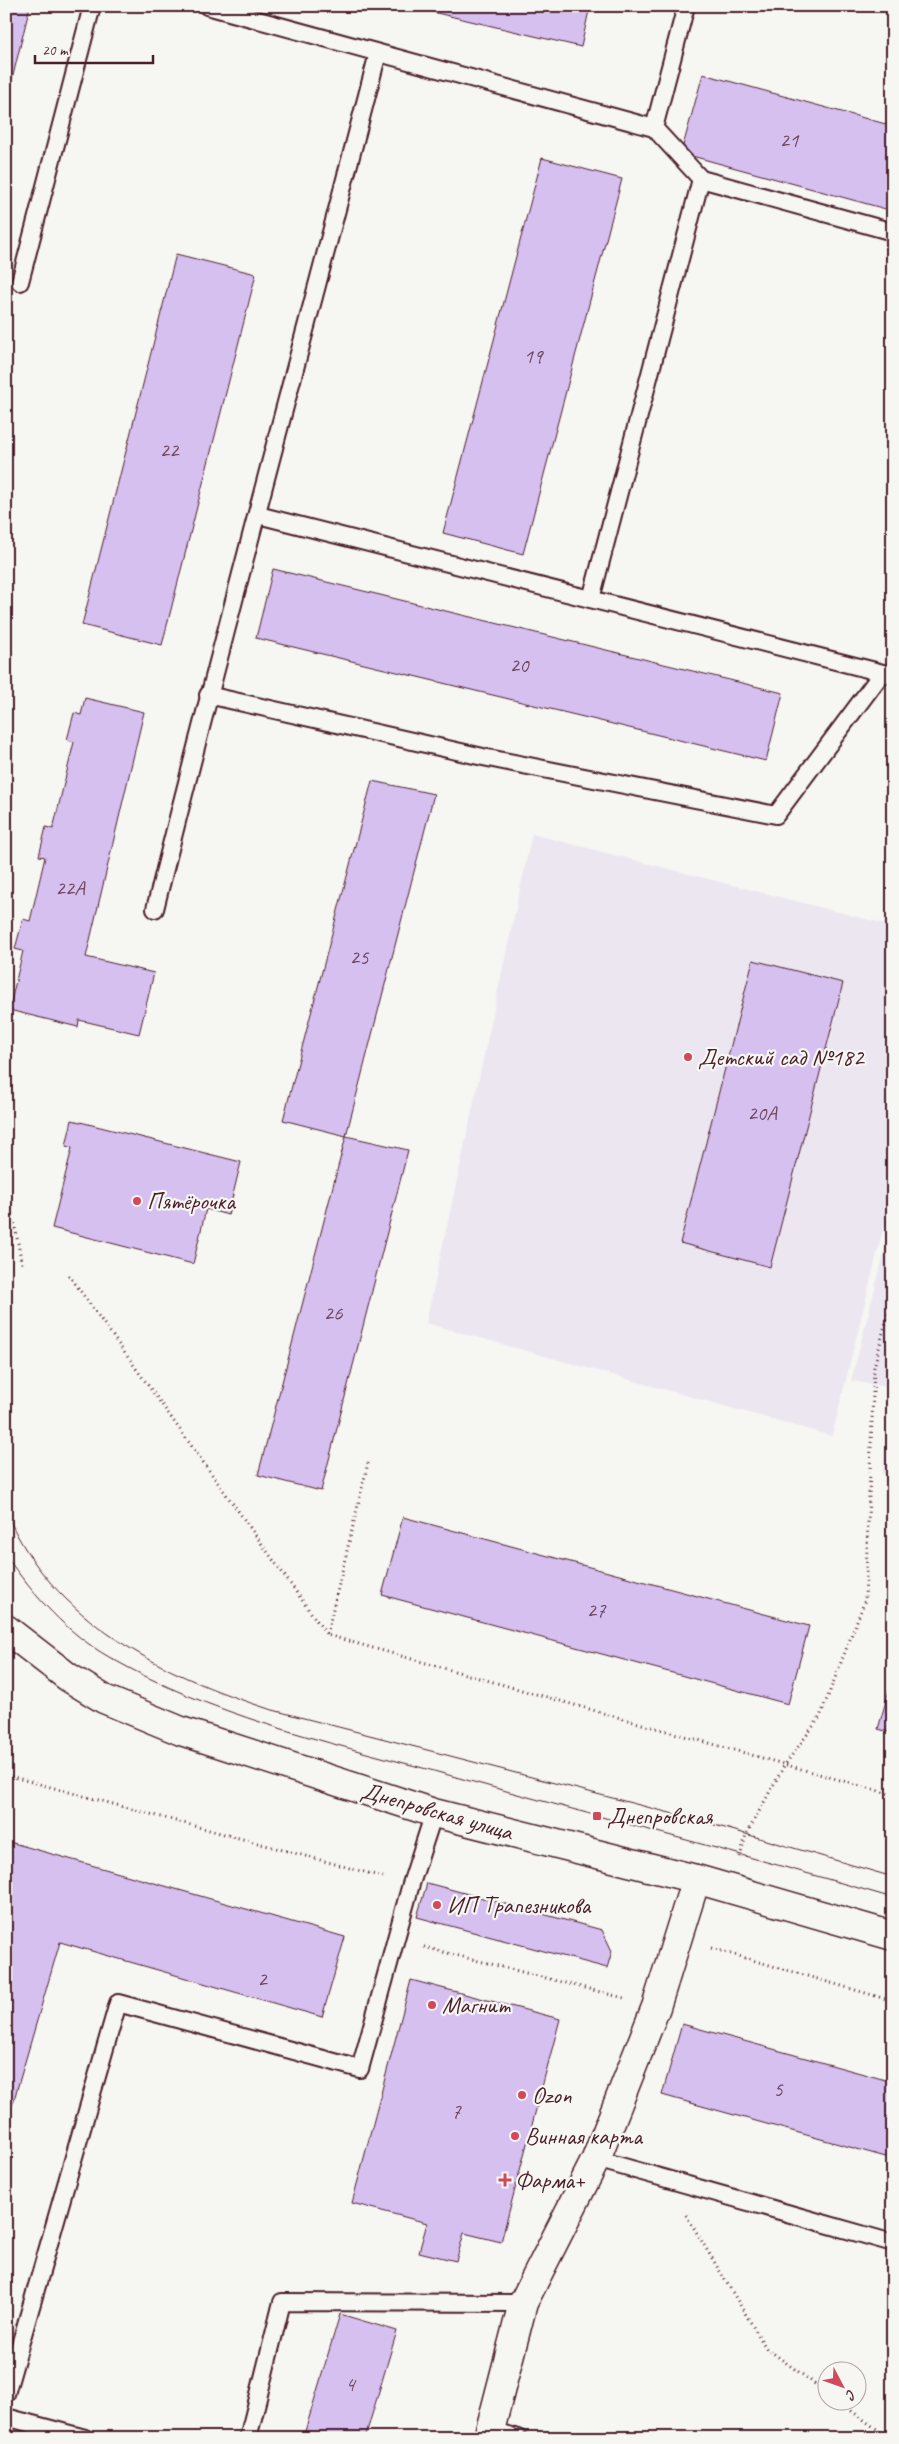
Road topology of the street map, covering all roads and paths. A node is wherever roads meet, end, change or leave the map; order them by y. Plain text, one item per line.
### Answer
1 (92, 6) edge
2 (207, 6) edge
3 (686, 6) edge
4 (378, 53) junction
5 (654, 128) junction
6 (701, 179) junction
7 (893, 232) edge
8 (20, 282) dead end
9 (258, 515) junction
10 (591, 599) junction
11 (888, 674) edge
12 (208, 695) junction
13 (155, 909) dead end
14 (6, 1179) edge
15 (22, 1264) dead end
16 (69, 1275) dead end
17 (893, 1296) edge
18 (369, 1460) dead end
19 (6, 1629) edge
20 (327, 1635) junction
21 (784, 1766) junction
22 (6, 1774) edge
23 (893, 1795) edge
24 (434, 1813) junction
25 (696, 1879) junction
26 (411, 1884) junction
27 (723, 1886) junction
28 (893, 1936) edge
29 (396, 1939) junction
30 (679, 1939) junction
31 (893, 2001) edge
32 (656, 2007) junction
33 (596, 2159) junction
34 (678, 2210) dead end
35 (893, 2243) edge
36 (524, 2303) junction
37 (816, 2385) edge
38 (6, 2394) edge
39 (853, 2412) edge
40 (6, 2417) edge
41 (489, 2434) edge
42 (85, 2438) edge
43 (248, 2438) edge
44 (518, 2438) edge
45 (889, 2438) edge

1 - 8 lane
2 - 4 lane
3 - 5 lane
4 - 5 lane
4 - 9 lane
5 - 6 lane
6 - 7 lane
6 - 10 lane
9 - 10 lane
9 - 12 lane
10 - 11 lane
11 - 12 lane
12 - 13 lane
14 - 15 path
16 - 20 path
17 - 21 path
18 - 20 path
19 - 24 street, Днепровская улица
20 - 21 path
21 - 23 path
21 - 27 path
22 - 26 path
24 - 25 street, Днепровская улица
24 - 26 lane
25 - 27 street, Днепровская улица
25 - 30 street
26 - 29 lane
27 - 28 street, Днепровская улица
29 - 32 path
29 - 38 lane
30 - 31 path
30 - 32 street
32 - 33 street
33 - 35 lane
33 - 36 street
34 - 37 path
36 - 41 street
36 - 43 lane
39 - 45 path
40 - 42 lane
41 - 44 lane

